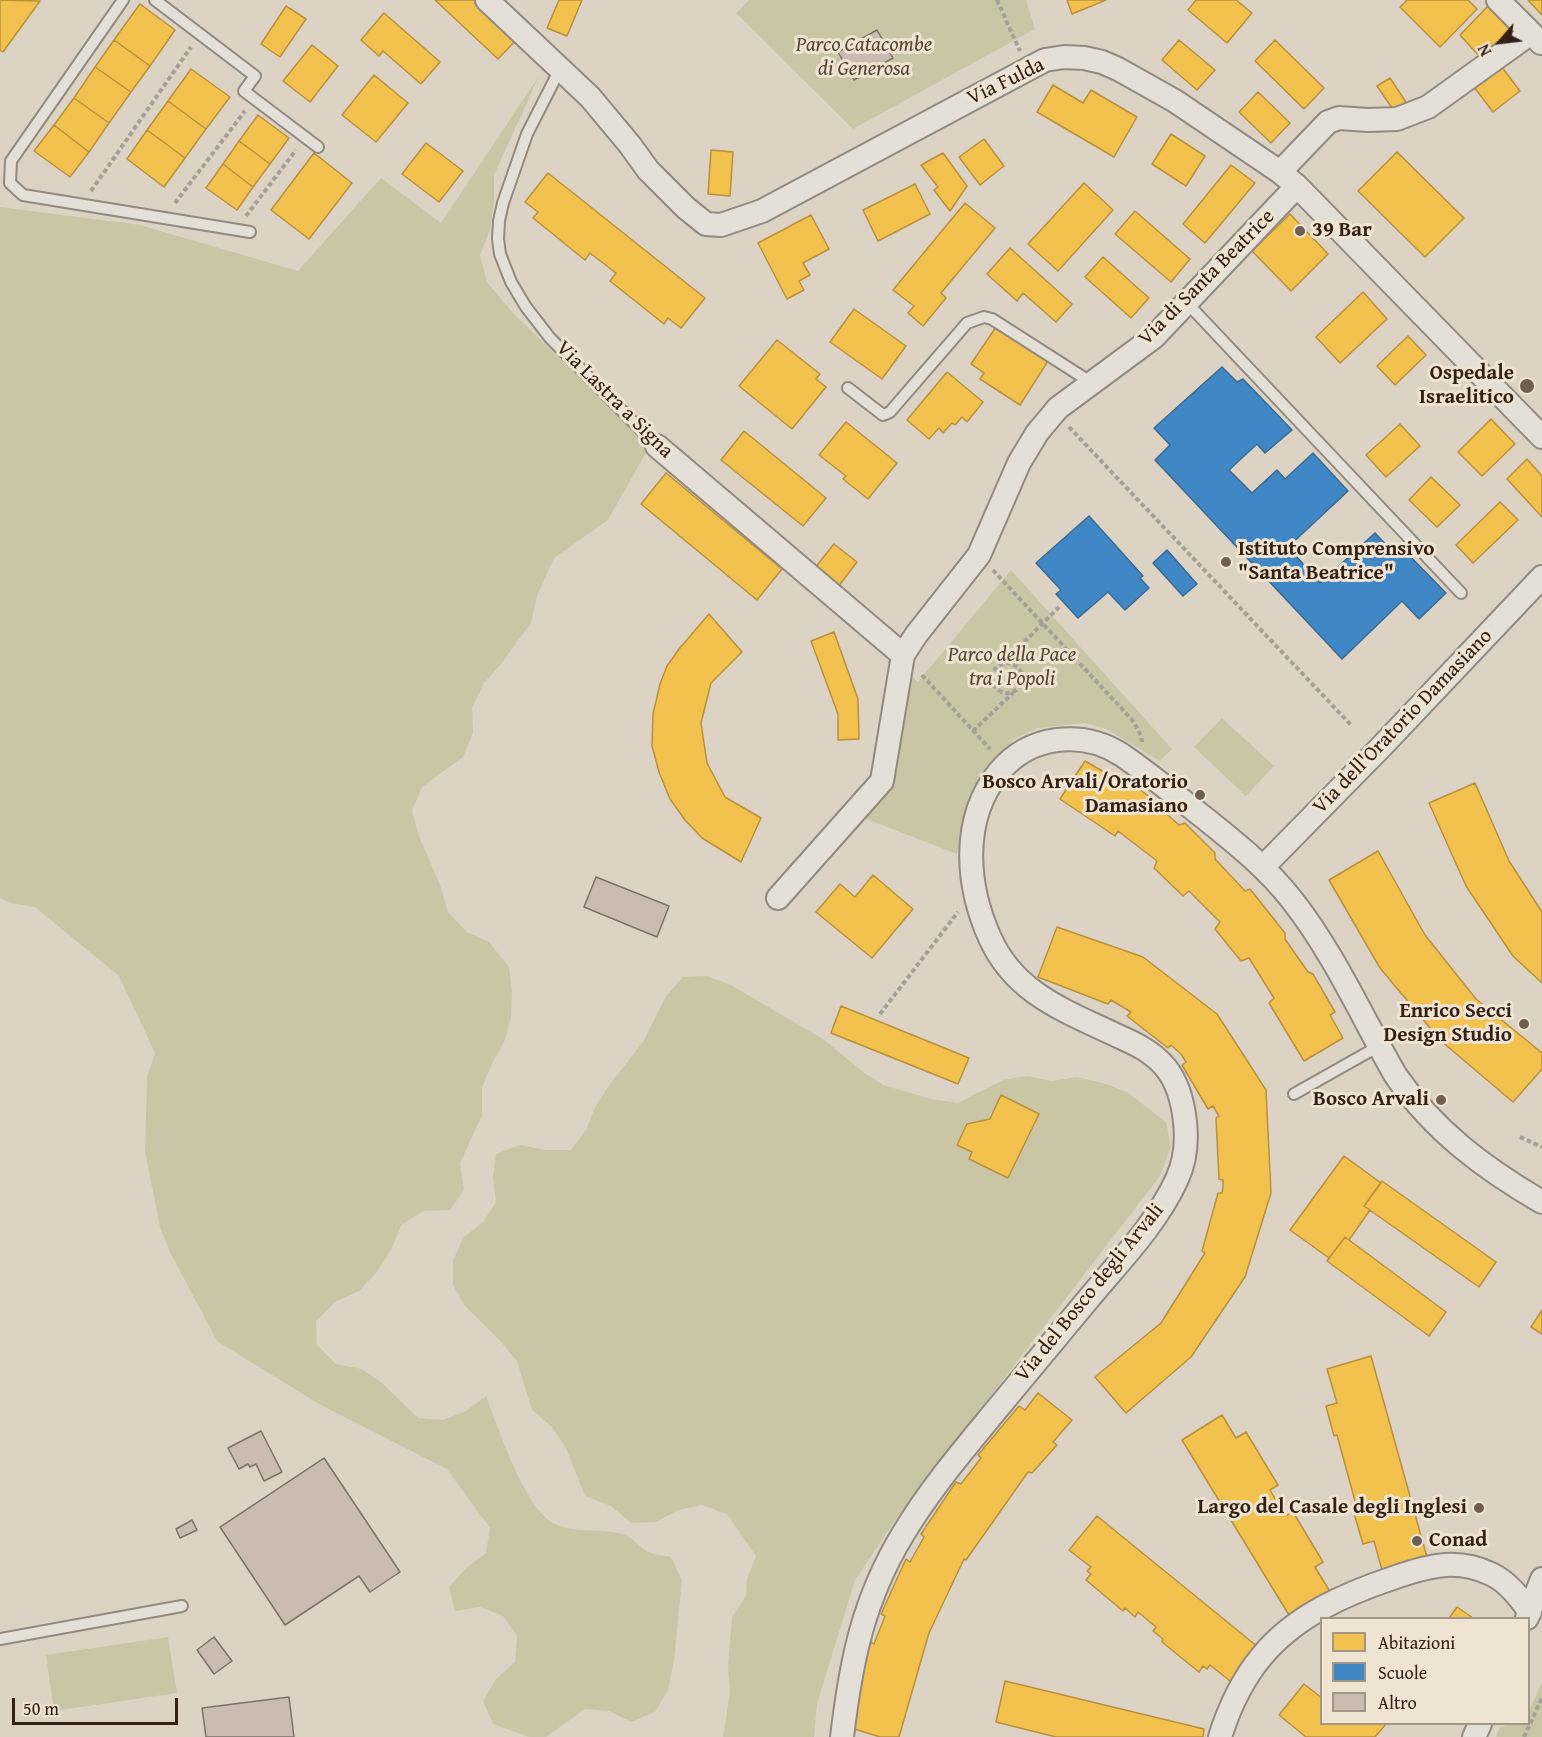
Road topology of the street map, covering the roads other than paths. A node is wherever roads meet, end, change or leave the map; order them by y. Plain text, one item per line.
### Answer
1 (123, 0) edge
2 (155, 0) edge
3 (487, 0) edge
4 (1498, 0) edge
5 (1537, 38) edge
6 (560, 69) junction
7 (318, 147) dead end
8 (1289, 179) junction
9 (250, 232) dead end
10 (1187, 303) junction
11 (1092, 383) junction
12 (848, 388) dead end
13 (1542, 437) edge
14 (657, 446) joint
15 (1542, 577) edge
16 (1461, 593) dead end
17 (903, 655) junction
18 (1263, 867) junction
19 (778, 898) dead end
20 (1380, 1046) junction
21 (1294, 1094) dead end
22 (1542, 1202) edge
23 (1542, 1580) edge
24 (182, 1606) dead end
25 (1529, 1615) edge
26 (0, 1639) edge
27 (842, 1737) edge
28 (1220, 1737) edge

1 - 9 lane
2 - 7 lane
3 - 6 street, Via Fulda
4 - 5 street
5 - 8 street, Via di Santa Beatrice
6 - 8 street, Via Fulda
6 - 14 lane, Via Lastra a Signa
8 - 10 street, Via di Santa Beatrice
8 - 13 street, Via Fulda
10 - 11 street, Via di Santa Beatrice
10 - 16 lane
11 - 12 lane
11 - 17 street, Via di Santa Beatrice
14 - 17 street, Via Lastra a Signa
15 - 18 street, Via dell'Oratorio Damasiano
17 - 19 street, Via di Santa Beatrice
18 - 20 street, Via del Bosco degli Arvali
18 - 27 street, Via del Bosco degli Arvali
20 - 21 lane
20 - 22 street, Via del Bosco degli Arvali
23 - 25 street
24 - 26 lane
25 - 28 street

